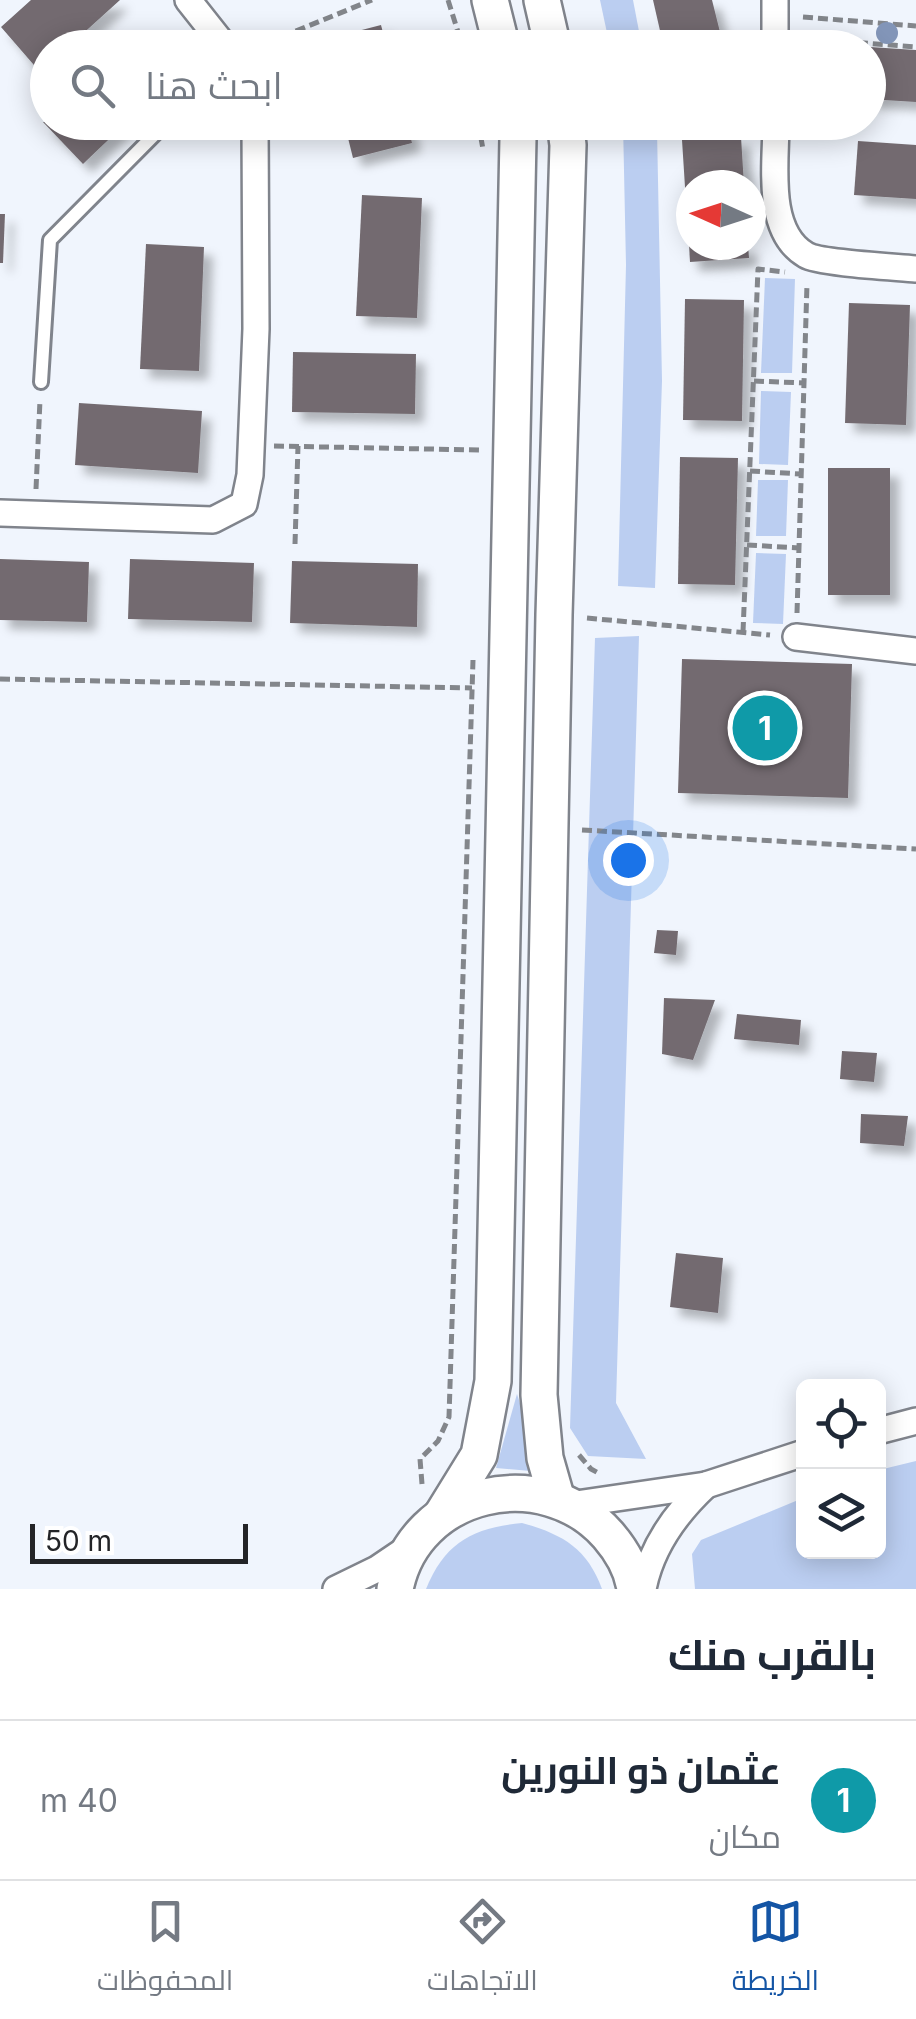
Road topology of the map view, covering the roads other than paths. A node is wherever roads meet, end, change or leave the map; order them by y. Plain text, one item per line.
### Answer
1 (188, 0) edge
2 (490, 0) edge
3 (542, 0) edge
4 (212, 30) edge
5 (498, 30) edge
6 (549, 30) edge
7 (149, 140) edge
8 (255, 140) edge
9 (518, 140) edge
10 (567, 140) edge
11 (776, 140) edge
12 (916, 269) edge
13 (41, 382) road end
14 (511, 416) junction
15 (560, 416) junction
16 (0, 513) edge
17 (796, 637) road end
18 (916, 650) edge
19 (916, 1421) edge
20 (886, 1429) edge
21 (796, 1456) edge
22 (706, 1485) junction
23 (563, 1502) junction
24 (428, 1530) junction
25 (336, 1589) edge
26 (396, 1589) edge
27 (639, 1589) edge

1 - 4 street
2 - 5 street
3 - 6 street
7 - 13 lane
8 - 16 street
9 - 14 street
10 - 15 street
11 - 12 street
14 - 15 street
14 - 24 street
15 - 23 street
17 - 18 street
19 - 20 street
21 - 22 street
22 - 23 street
22 - 27 street
23 - 24 street
23 - 27 street
24 - 25 street
24 - 26 street

